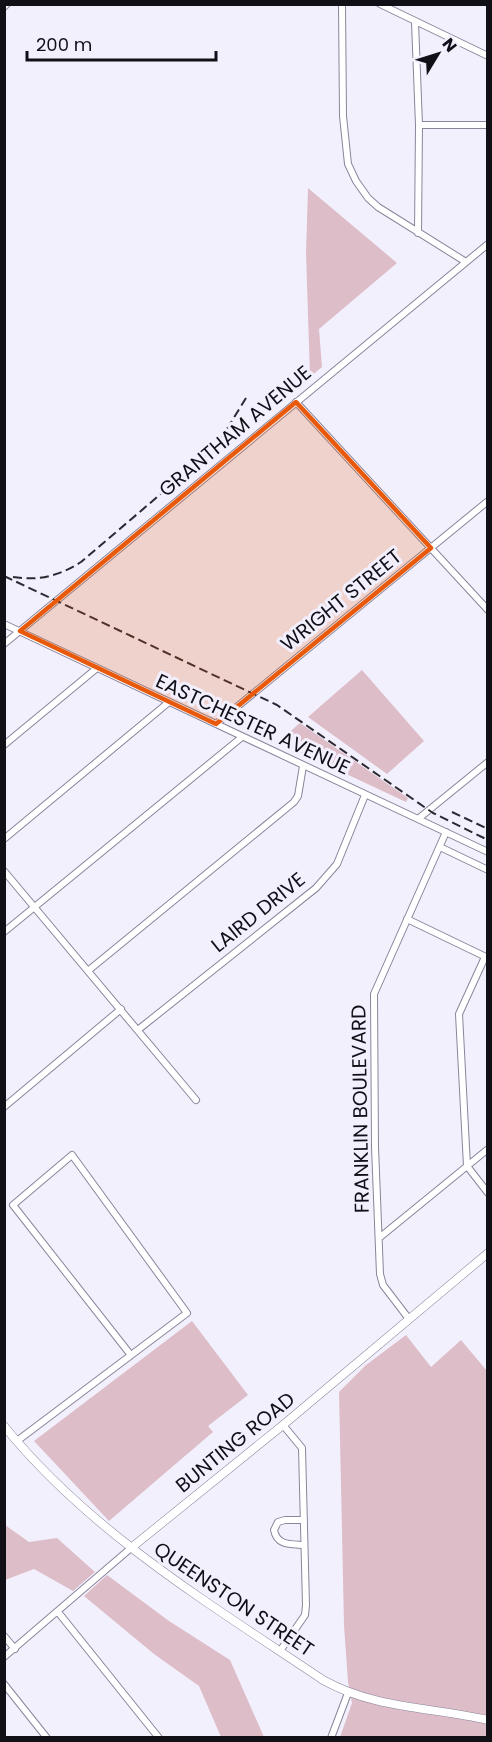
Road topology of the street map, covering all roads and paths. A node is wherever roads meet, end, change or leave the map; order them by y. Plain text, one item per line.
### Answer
1 (342, 4) edge
2 (380, 4) edge
3 (415, 22) junction
4 (488, 56) edge
5 (418, 124) junction
6 (488, 125) edge
7 (418, 233) junction
8 (488, 244) edge
9 (466, 262) junction
10 (296, 402) junction
11 (488, 501) edge
12 (431, 548) junction
13 (488, 610) edge
14 (4, 624) edge
15 (20, 632) junction
16 (4, 644) edge
17 (97, 668) junction
18 (169, 702) junction
19 (216, 724) junction
20 (242, 737) junction
21 (4, 745) edge
22 (488, 762) edge
23 (303, 766) junction
24 (365, 795) junction
25 (418, 819) junction
26 (446, 832) junction
27 (4, 839) edge
28 (440, 847) junction
29 (488, 852) edge
30 (488, 870) edge
31 (4, 871) edge
32 (35, 906) junction
33 (407, 920) junction
34 (4, 932) edge
35 (486, 958) edge
36 (89, 970) junction
37 (121, 1009) junction
38 (139, 1029) junction
39 (196, 1100) dead end
40 (4, 1107) edge
41 (488, 1149) edge
42 (467, 1166) junction
43 (488, 1194) edge
44 (380, 1238) junction
45 (488, 1253) edge
46 (410, 1319) junction
47 (130, 1354) junction
48 (283, 1425) junction
49 (4, 1426) edge
50 (17, 1441) junction
51 (303, 1520) junction
52 (304, 1545) junction
53 (131, 1548) junction
54 (58, 1612) junction
55 (4, 1636) edge
56 (15, 1648) junction
57 (280, 1651) junction
58 (4, 1657) edge
59 (4, 1684) edge
60 (348, 1693) junction
61 (488, 1720) edge
62 (47, 1737) edge
63 (159, 1737) edge
64 (331, 1737) edge

1 - 7 street
2 - 3 street
3 - 4 street
3 - 5 street
5 - 6 street
5 - 7 street
7 - 9 street
8 - 9 street, GRANTHAM AVENUE
9 - 10 street, GRANTHAM AVENUE
10 - 12 street
10 - 15 street, GRANTHAM AVENUE
11 - 12 street, WRIGHT STREET
12 - 13 street
12 - 19 street, WRIGHT STREET
14 - 15 street, EASTCHESTER AVENUE
15 - 16 street, GRANTHAM AVENUE
15 - 17 street, EASTCHESTER AVENUE
17 - 18 street, EASTCHESTER AVENUE
17 - 21 street
18 - 19 street, EASTCHESTER AVENUE
18 - 27 street
19 - 20 street, EASTCHESTER AVENUE
20 - 23 street, EASTCHESTER AVENUE
20 - 32 street
22 - 25 street
23 - 24 street, EASTCHESTER AVENUE
23 - 36 street
24 - 25 street, EASTCHESTER AVENUE
24 - 38 street, LAIRD DRIVE
25 - 26 street, EASTCHESTER AVENUE
26 - 28 street, FRANKLIN BOULEVARD
26 - 29 street, EASTCHESTER AVENUE
28 - 30 street
28 - 33 street, FRANKLIN BOULEVARD
31 - 32 street
32 - 34 street
32 - 36 street
33 - 35 street
33 - 44 street, FRANKLIN BOULEVARD
35 - 42 street
36 - 37 street
37 - 38 street
37 - 40 street
38 - 39 street
41 - 42 street
42 - 43 street
42 - 44 street
44 - 46 street, FRANKLIN BOULEVARD
45 - 46 main road, BUNTING ROAD
46 - 48 main road, BUNTING ROAD
47 - 47 street
47 - 50 street
48 - 51 street
48 - 53 main road, BUNTING ROAD
49 - 50 main road, QUEENSTON STREET
50 - 53 main road, QUEENSTON STREET
51 - 52 street
51 - 52 street
52 - 57 street
53 - 54 street, BUNTING ROAD
53 - 57 main road, QUEENSTON STREET
54 - 56 street, BUNTING ROAD
54 - 63 street
55 - 56 street
56 - 58 street, BUNTING ROAD
57 - 60 main road, QUEENSTON STREET
59 - 62 street
60 - 61 main road, QUEENSTON STREET
60 - 64 street

